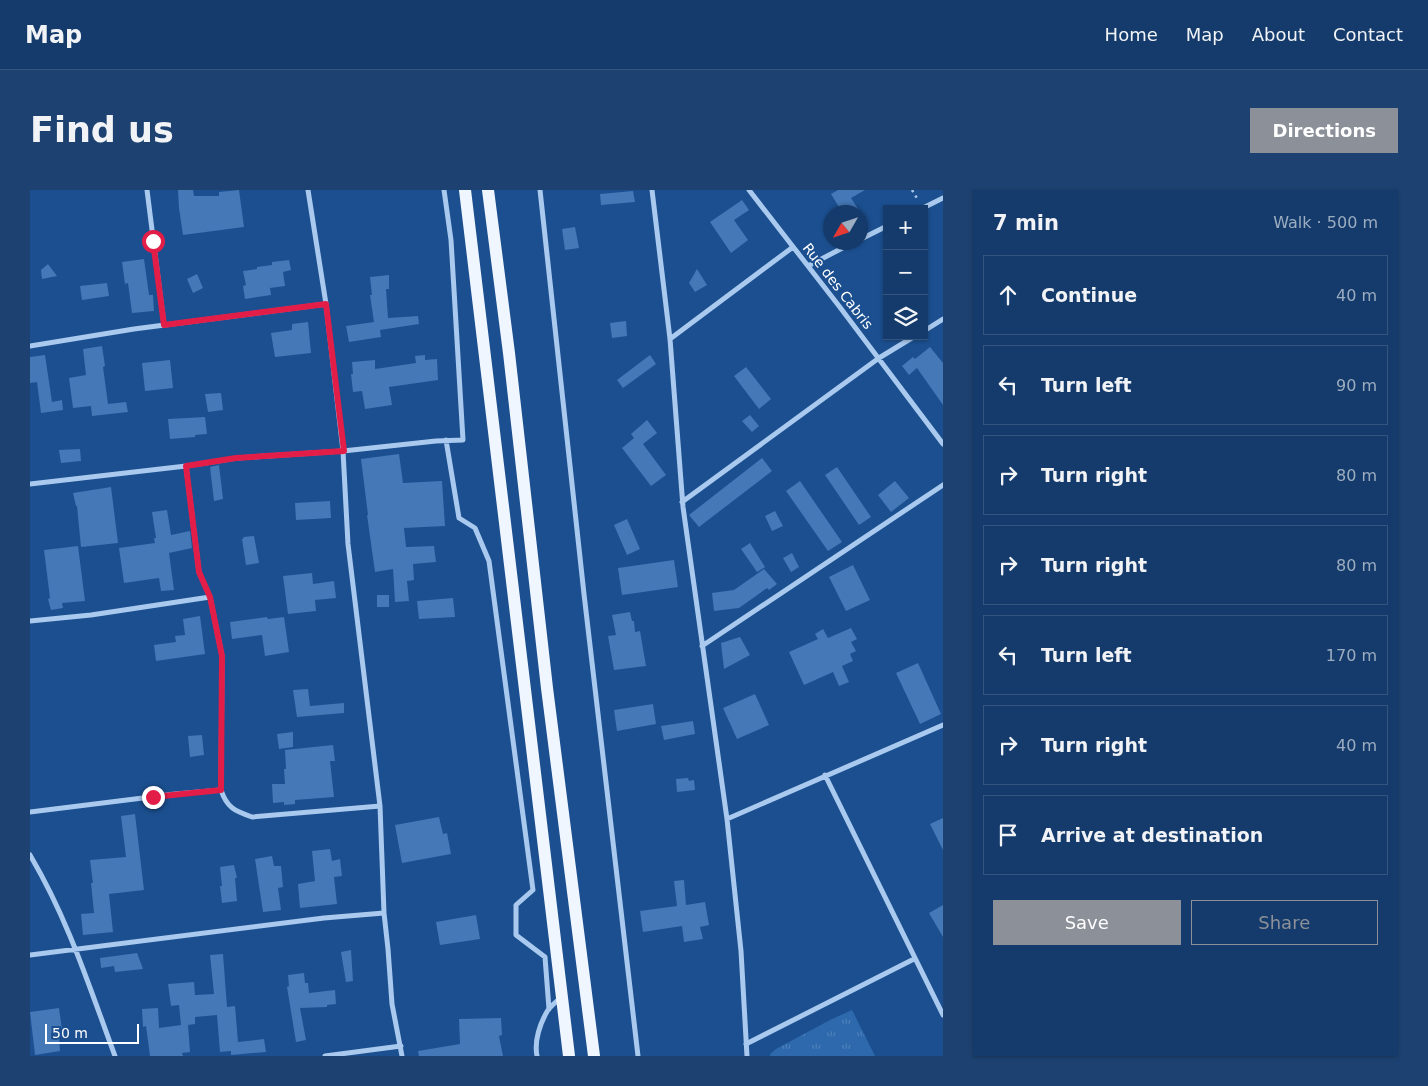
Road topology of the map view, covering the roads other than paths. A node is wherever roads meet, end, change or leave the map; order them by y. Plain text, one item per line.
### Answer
1 (147, 190) edge
2 (308, 190) edge
3 (444, 190) edge
4 (465, 190) edge
5 (488, 190) edge
6 (540, 190) edge
7 (652, 190) edge
8 (749, 190) edge
9 (943, 198) edge
10 (928, 205) edge
11 (883, 228) edge
12 (868, 235) edge
13 (793, 247) junction
14 (839, 250) edge
15 (808, 266) junction
16 (326, 304) junction
17 (943, 319) edge
18 (164, 325) junction
19 (928, 328) edge
20 (670, 339) junction
21 (908, 340) edge
22 (30, 346) edge
23 (879, 358) junction
24 (446, 440) junction
25 (943, 444) edge
26 (344, 451) junction
27 (186, 466) junction
28 (30, 484) edge
29 (943, 485) edge
30 (682, 502) junction
31 (210, 597) junction
32 (30, 621) edge
33 (702, 646) junction
34 (943, 725) edge
35 (825, 775) junction
36 (221, 790) junction
37 (380, 806) junction
38 (30, 812) edge
39 (727, 819) junction
40 (30, 854) edge
41 (384, 913) junction
42 (77, 950) junction
43 (30, 955) edge
44 (914, 959) junction
45 (562, 996) junction
46 (548, 1009) junction
47 (943, 1015) edge
48 (746, 1044) junction
49 (401, 1046) junction
50 (115, 1056) edge
51 (325, 1056) edge
52 (402, 1056) edge
53 (537, 1056) edge
54 (569, 1056) edge
55 (594, 1056) edge
56 (638, 1056) edge
57 (746, 1056) edge

1 - 18 street
2 - 16 street
3 - 24 street
4 - 45 main road
5 - 55 main road
6 - 56 street
7 - 20 street
8 - 13 street, Rue des Cabris
9 - 10 street
11 - 12 street
13 - 15 street, Rue des Cabris
13 - 20 street
14 - 15 street
15 - 23 street, Rue des Cabris
16 - 18 street
16 - 26 street
17 - 19 street
18 - 22 street
20 - 30 street
21 - 23 street
23 - 25 street, Rue des Cabris
23 - 30 street
24 - 26 street
24 - 46 street
26 - 27 street
26 - 37 street
27 - 28 street
27 - 31 street
29 - 33 street
30 - 33 street
31 - 32 street
31 - 36 street
33 - 39 street
34 - 35 street
35 - 39 street
35 - 44 street
36 - 37 street
36 - 38 street
37 - 41 street
39 - 48 street
40 - 42 street
41 - 42 street
41 - 49 street
42 - 43 street
42 - 50 street
44 - 47 street
44 - 48 street
45 - 46 street
45 - 54 main road
46 - 53 street
48 - 57 street
49 - 51 street
49 - 52 street

